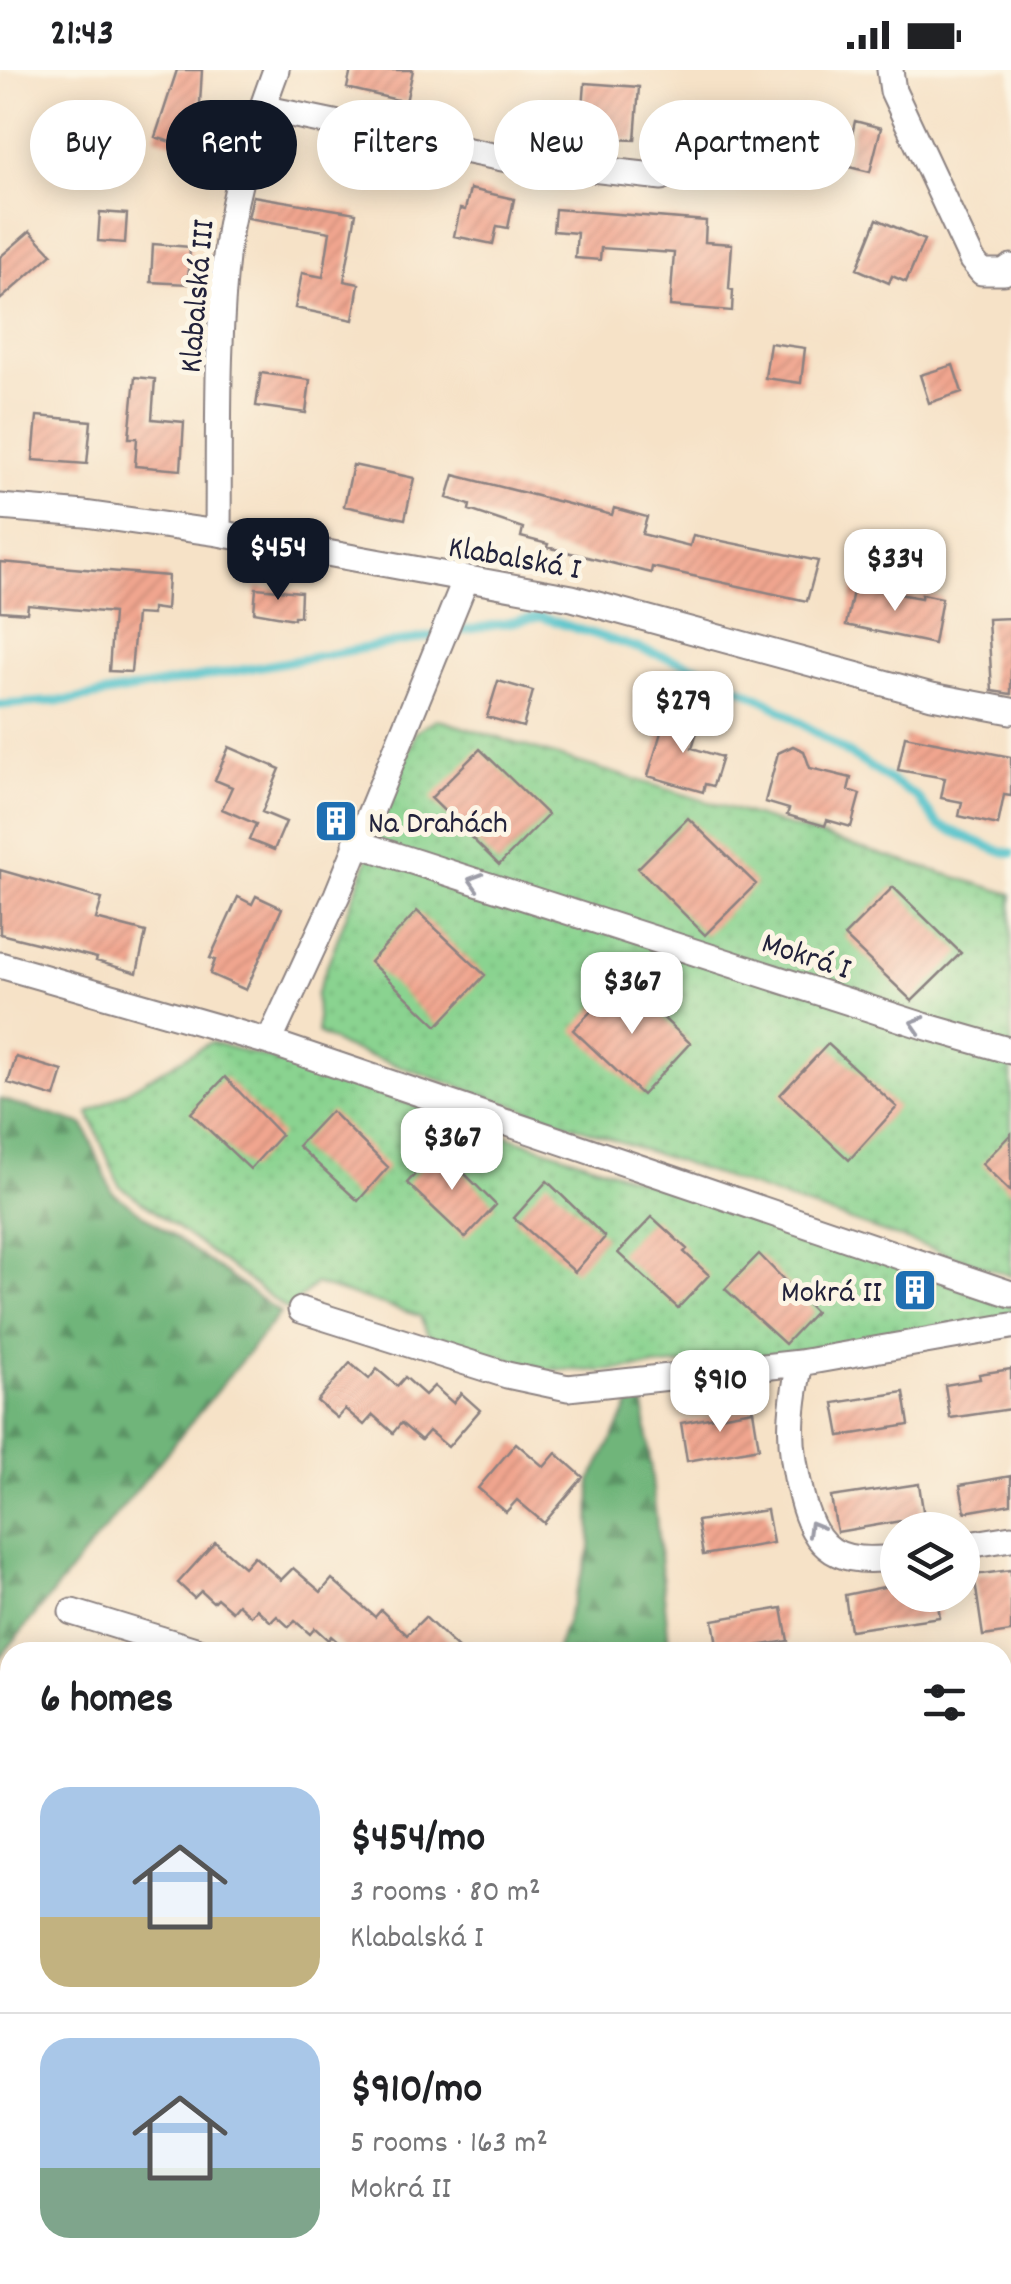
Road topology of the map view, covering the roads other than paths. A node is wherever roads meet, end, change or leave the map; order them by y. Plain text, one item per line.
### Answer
1 (276, 70) edge
2 (890, 70) edge
3 (265, 100) edge
4 (297, 116) edge
5 (639, 175) edge
6 (238, 190) edge
7 (1011, 267) edge
8 (0, 507) edge
9 (218, 533) junction
10 (464, 580) junction
11 (1011, 710) edge
12 (356, 843) junction
13 (0, 964) edge
14 (269, 1042) junction
15 (1011, 1051) edge
16 (1011, 1294) edge
17 (300, 1310) dead end
18 (1011, 1326) edge
19 (800, 1364) junction
20 (1011, 1538) edge
21 (980, 1543) edge
22 (880, 1560) edge
23 (72, 1612) dead end
24 (170, 1642) edge

1 - 3 street, Klabalská III
2 - 7 street
4 - 5 street
6 - 9 street, Klabalská III
8 - 9 street, Klabalská I
9 - 10 street, Klabalská I
10 - 11 street, Klabalská I
10 - 12 street
12 - 14 street
15 -> 12 street, Mokrá I
13 - 14 street
14 - 16 street
17 - 19 street
18 - 19 street
22 -> 19 street
20 - 21 street
23 - 24 street

